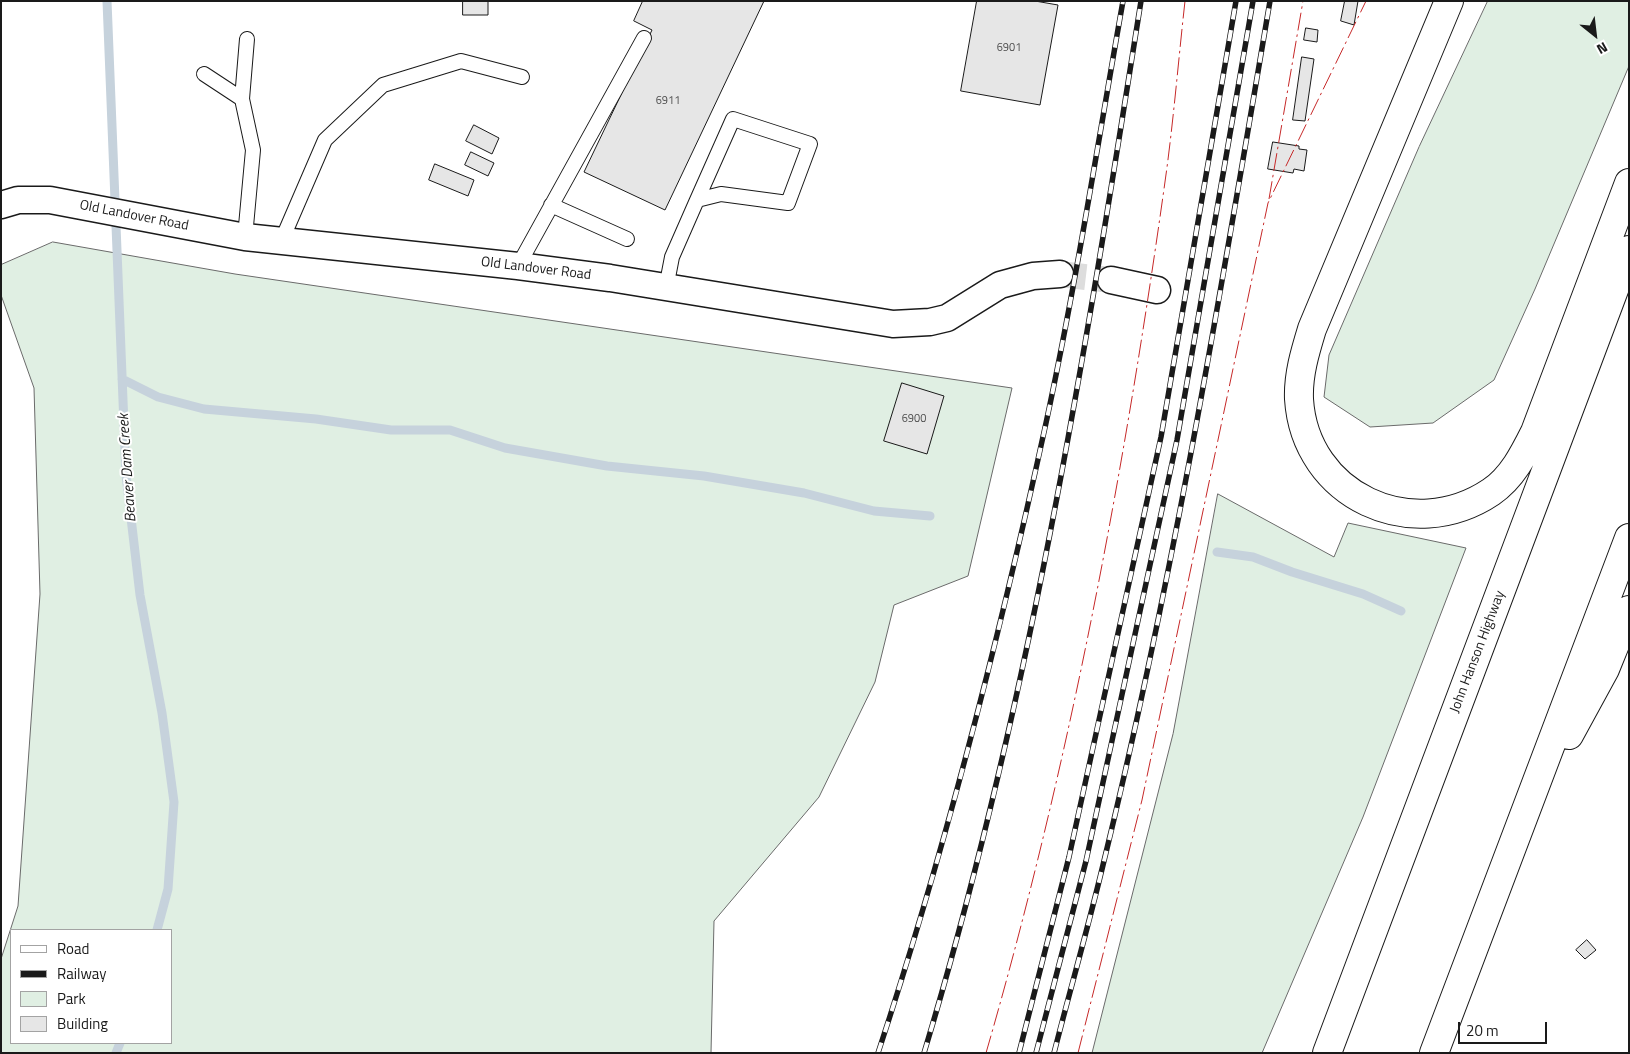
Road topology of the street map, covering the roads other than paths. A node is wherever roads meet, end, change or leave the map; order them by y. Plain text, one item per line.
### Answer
1 (1449, 1) edge
2 (644, 38) dead end
3 (247, 39) dead end
4 (204, 74) dead end
5 (522, 77) dead end
6 (242, 98) junction
7 (1629, 183) edge
8 (697, 200) junction
9 (1, 205) edge
10 (551, 205) junction
11 (245, 237) junction
12 (627, 239) dead end
13 (281, 242) junction
14 (1629, 250) edge
15 (518, 266) junction
16 (1060, 274) tunnel mouth
17 (1111, 280) tunnel mouth
18 (666, 288) junction
19 (1157, 290) dead end
20 (1629, 538) edge
21 (1629, 610) edge
22 (1520, 827) junction
23 (1327, 1053) edge
24 (1434, 1053) edge

1 - 7 highway
2 - 10 lane
3 - 6 lane
4 - 6 lane
5 - 13 lane
6 - 11 lane
8 - 8 lane
8 - 18 lane
9 - 11 street, Old Landover Road
10 - 12 lane
10 - 15 lane
11 - 13 street, Old Landover Road
13 - 15 street, Old Landover Road
14 - 23 highway, John Hanson Highway
15 - 18 street, Old Landover Road
16 - 18 street, Old Landover Road
17 - 19 street
20 - 22 highway
21 - 22 highway
22 - 24 highway

